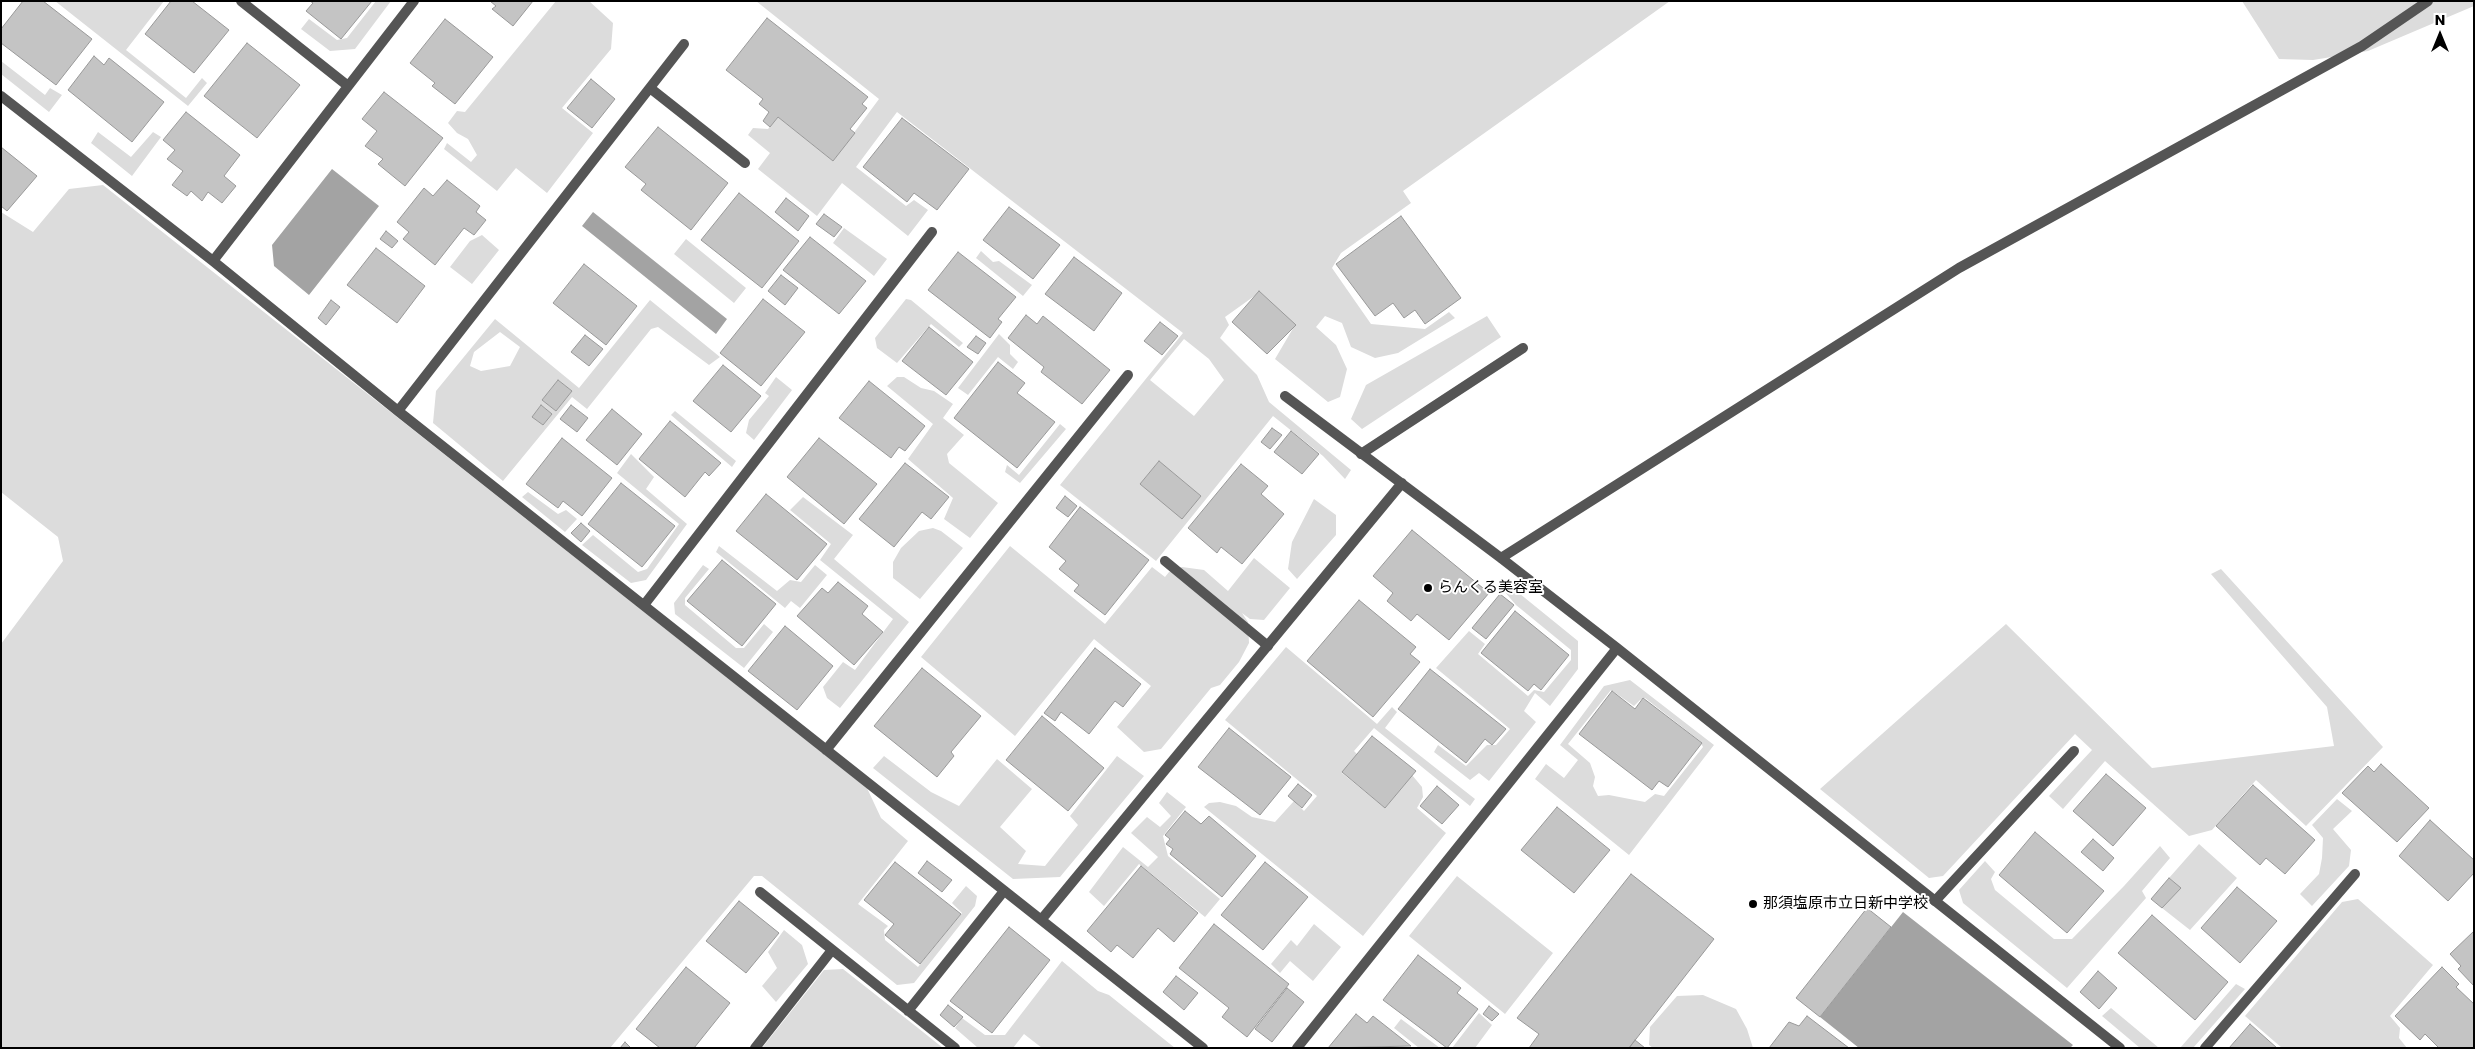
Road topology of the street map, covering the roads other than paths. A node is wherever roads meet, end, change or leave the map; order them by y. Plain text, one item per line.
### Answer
1 (241, 1) edge
2 (414, 1) edge
3 (2428, 1) edge
4 (684, 44) dead end
5 (348, 86) junction
6 (650, 88) junction
7 (1, 96) edge
8 (745, 163) dead end
9 (932, 232) dead end
10 (213, 261) junction
11 (1523, 348) dead end
12 (1128, 375) dead end
13 (1285, 396) dead end
14 (398, 411) junction
15 (1361, 454) junction
16 (1402, 483) junction
17 (1501, 558) junction
18 (1165, 561) dead end
19 (644, 605) junction
20 (1268, 646) junction
21 (1616, 648) junction
22 (826, 750) junction
23 (2074, 751) dead end
24 (2355, 874) dead end
25 (1004, 891) junction
26 (760, 892) dead end
27 (1935, 901) junction
28 (1041, 920) junction
29 (832, 950) junction
30 (908, 1011) junction
31 (755, 1048) edge
32 (955, 1048) edge
33 (1203, 1048) edge
34 (1297, 1048) edge
35 (2120, 1048) edge
36 (2205, 1048) edge

1 - 5 street
2 - 5 street
3 - 17 street
4 - 6 street
5 - 10 street
6 - 8 street
6 - 14 street
7 - 10 street
9 - 19 street
10 - 14 street
11 - 15 street
12 - 22 street
13 - 15 street
14 - 19 street
15 - 16 street
16 - 17 street
16 - 20 street
17 - 21 street
18 - 20 street
19 - 22 street
20 - 28 street
21 - 27 street
21 - 34 street
22 - 25 street
23 - 27 street
24 - 36 street
25 - 28 street
25 - 30 street
26 - 29 street
27 - 35 street
28 - 33 street
29 - 30 street
29 - 31 street
30 - 32 street

